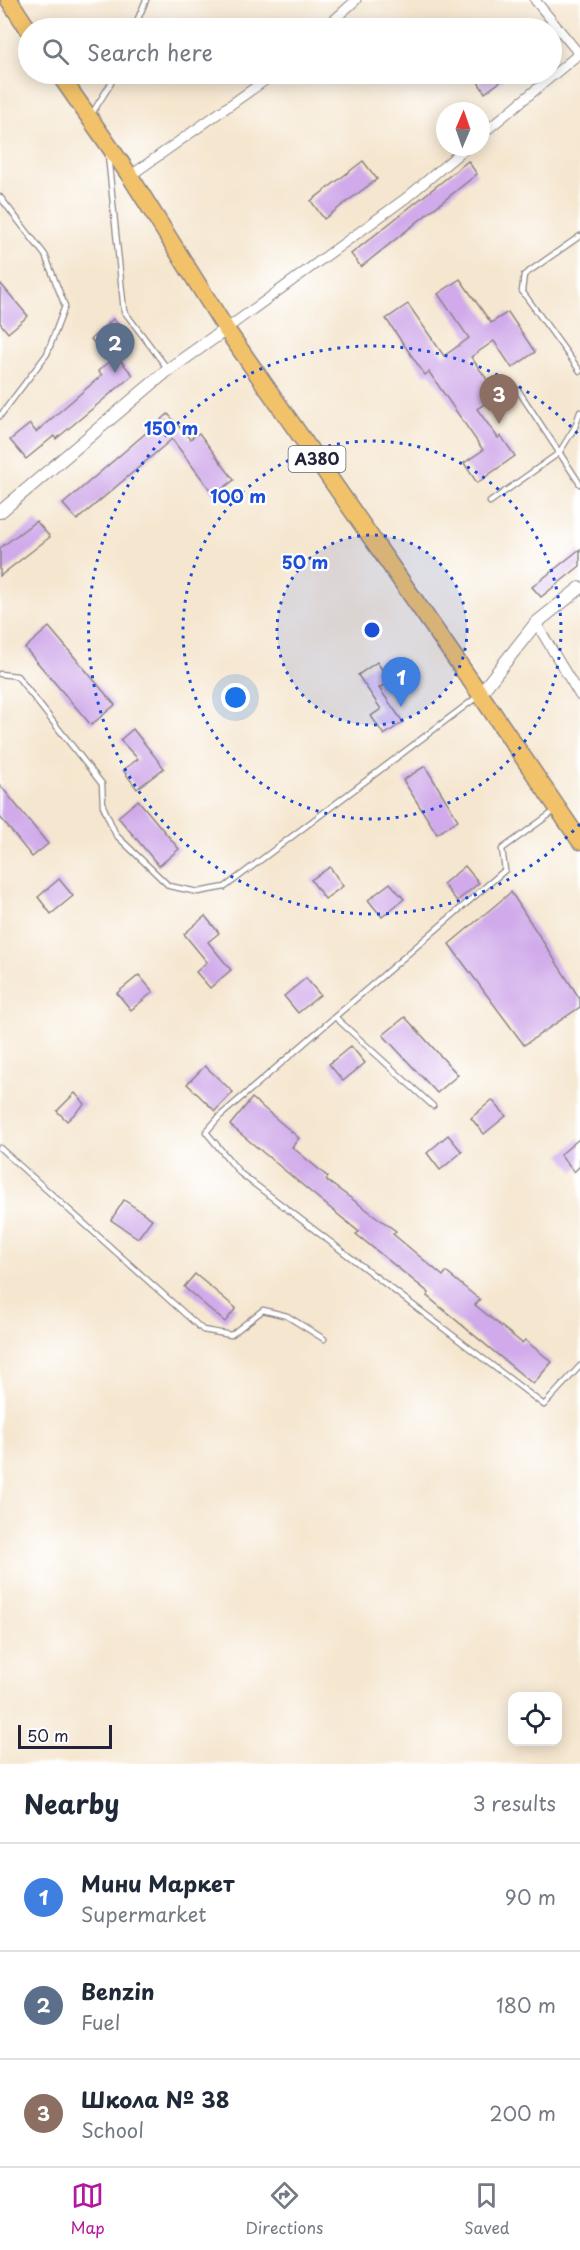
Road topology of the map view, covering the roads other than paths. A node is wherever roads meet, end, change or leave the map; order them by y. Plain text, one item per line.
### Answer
1 (9, 0) edge
2 (146, 0) edge
3 (356, 0) edge
4 (535, 0) edge
5 (21, 18) edge
6 (138, 18) edge
7 (336, 18) edge
8 (550, 18) edge
9 (562, 32) edge
10 (580, 54) edge
11 (562, 69) edge
12 (66, 84) edge
13 (110, 84) edge
14 (260, 84) edge
15 (543, 84) edge
16 (89, 117) junction
17 (490, 128) edge
18 (106, 143) junction
19 (456, 156) edge
20 (130, 176) junction
21 (0, 197) edge
22 (580, 236) edge
23 (226, 329) junction
24 (168, 370) junction
25 (580, 371) edge
26 (518, 390) dead end
27 (580, 412) edge
28 (0, 416) edge
29 (559, 453) junction
30 (580, 484) edge
31 (490, 502) dead end
32 (0, 512) edge
33 (580, 588) edge
34 (536, 623) junction
35 (0, 674) edge
36 (480, 694) junction
37 (580, 696) edge
38 (558, 809) junction
39 (580, 841) edge
40 (335, 1017) junction
41 (433, 1106) dead end
42 (0, 1148) edge
43 (324, 1339) dead end
44 (580, 1366) edge

1 - 5 highway
2 - 6 lane
3 - 7 street
4 - 8 street
9 - 10 street
10 - 11 street
12 - 16 highway, A380
13 - 16 lane
14 - 20 street
15 - 17 street
16 - 18 highway, A380
18 - 20 highway, A380
18 - 24 lane
19 - 23 street
20 - 23 highway, A380
21 - 28 lane
22 - 25 lane
23 - 24 street
23 - 36 highway, A380
24 - 32 street
26 - 29 lane
27 - 29 lane
29 - 30 lane
29 - 31 lane
33 - 34 street
34 - 36 street
34 - 37 street
35 - 36 lane
36 - 38 highway, A380
38 - 39 highway, A380
38 - 40 lane
40 - 41 lane
40 - 44 lane
42 - 43 lane

